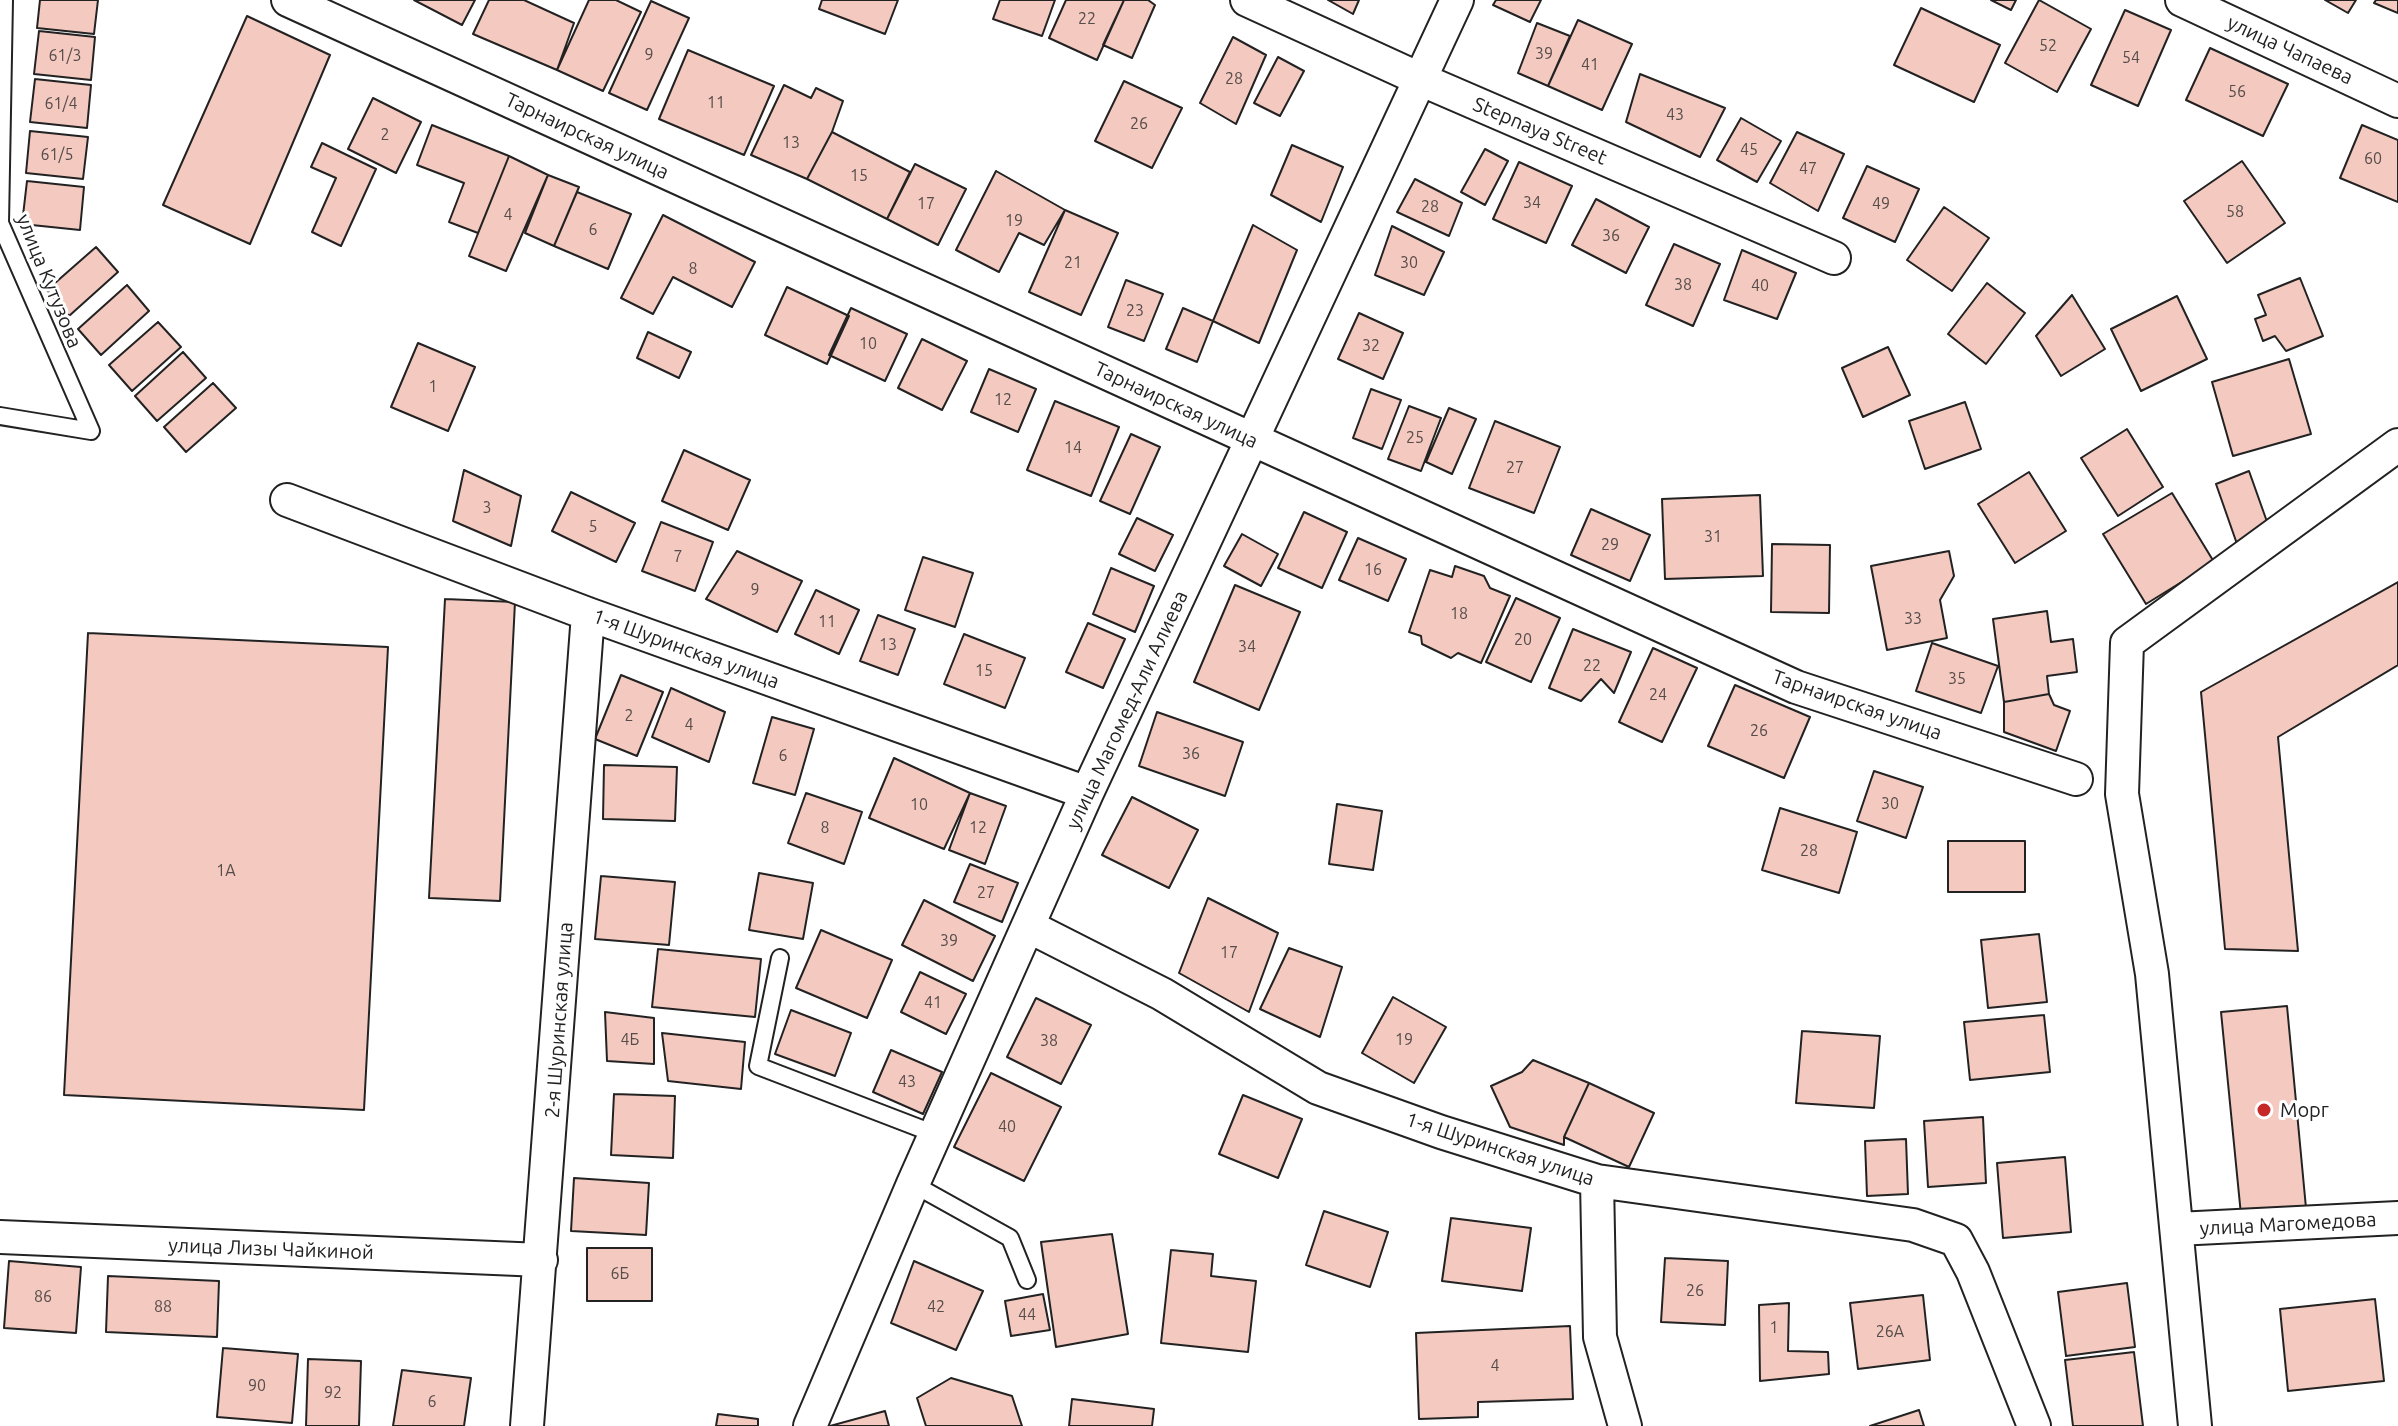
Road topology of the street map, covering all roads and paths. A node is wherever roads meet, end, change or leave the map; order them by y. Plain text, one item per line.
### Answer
1 (4, 0) edge
2 (288, 0) edge
3 (1247, 0) edge
4 (1457, 0) edge
5 (2182, 0) edge
6 (1422, 80) junction
7 (2398, 101) edge
8 (1834, 258) dead end
9 (0, 416) edge
10 (1253, 441) junction
11 (2398, 445) edge
12 (287, 500) dead end
13 (588, 614) junction
14 (2076, 779) dead end
15 (1087, 793) junction
16 (1028, 926) junction
17 (780, 958) dead end
18 (935, 1134) junction
19 (1597, 1181) junction
20 (913, 1184) junction
21 (2398, 1218) edge
22 (2177, 1229) junction
23 (0, 1237) edge
24 (541, 1260) junction
25 (1027, 1280) dead end
26 (527, 1426) edge
27 (810, 1426) edge
28 (1625, 1426) edge
29 (2034, 1426) edge
30 (2195, 1426) edge

1 - 9 lane, улица Кутузова
2 - 10 street, Тарнаирская улица
3 - 6 street, Stepnaya Street
4 - 6 street, улица Магомед-Али Алиева
5 - 7 street, улица Чапаева
6 - 8 street, Stepnaya Street
6 - 10 street, улица Магомед-Али Алиева
10 - 14 street, Тарнаирская улица
10 - 15 street, улица Магомед-Али Алиева
11 - 22 street
12 - 13 street, 1-я Шуринская улица
13 - 15 street, 1-я Шуринская улица
13 - 24 street, 2-я Шуринская улица
15 - 16 street, улица Магомед-Али Алиева
16 - 18 street, улица Магомед-Али Алиева
16 - 19 street, 1-я Шуринская улица
17 - 18 lane
18 - 20 street, улица Магомед-Али Алиева
19 - 28 street
19 - 29 street, 1-я Шуринская улица
20 - 25 lane
20 - 27 street, улица Магомед-Али Алиева
21 - 22 street, улица Магомедова
22 - 30 street
23 - 24 street, улица Лизы Чайкиной
24 - 26 street, 2-я Шуринская улица

